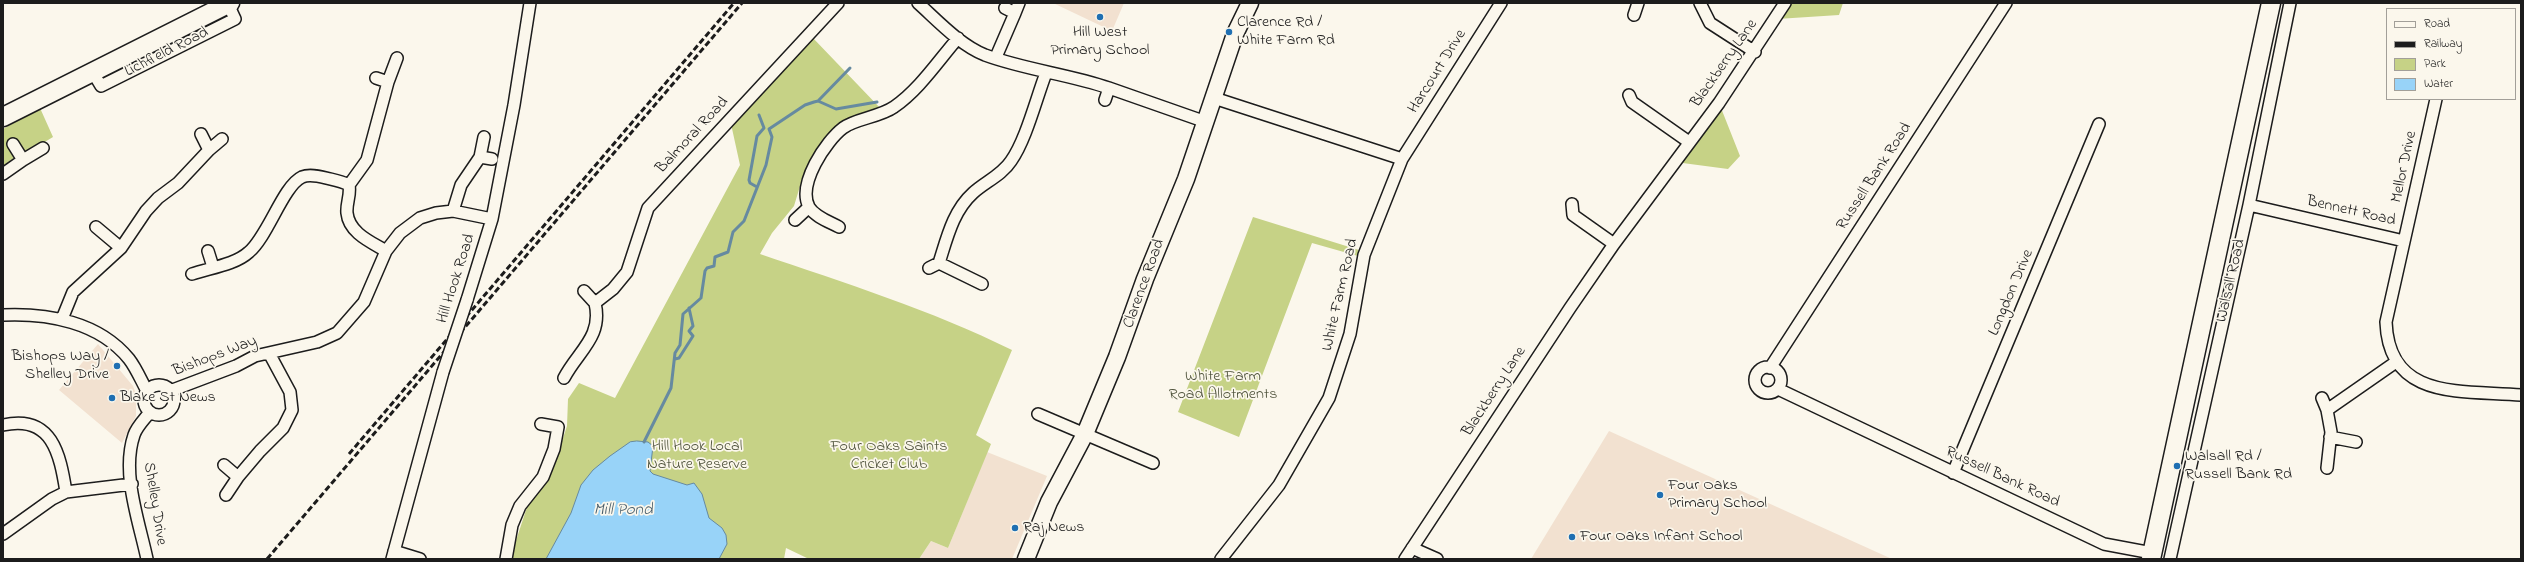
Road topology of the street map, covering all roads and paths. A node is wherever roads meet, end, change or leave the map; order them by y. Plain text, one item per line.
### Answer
1 (229, 3) edge
2 (530, 3) edge
3 (838, 3) edge
4 (918, 3) edge
5 (1250, 3) edge
6 (1501, 3) edge
7 (1638, 3) edge
8 (1700, 3) edge
9 (1785, 3) edge
10 (2006, 3) edge
11 (2271, 3) edge
12 (2290, 3) edge
13 (1013, 8) edge
14 (1634, 15) dead end
15 (958, 38) junction
16 (1755, 52) junction
17 (996, 57) junction
18 (397, 58) dead end
19 (1046, 73) junction
20 (376, 78) dead end
21 (388, 82) junction
22 (1109, 88) junction
23 (1629, 95) dead end
24 (1214, 98) junction
25 (1105, 100) dead end
26 (2436, 100) edge
27 (3, 117) edge
28 (1206, 122) junction
29 (2100, 124) dead end
30 (201, 134) dead end
31 (484, 137) dead end
32 (222, 139) dead end
33 (1689, 142) junction
34 (13, 144) dead end
35 (43, 148) dead end
36 (209, 150) junction
37 (480, 156) junction
38 (492, 159) dead end
39 (1402, 159) junction
40 (23, 160) junction
41 (3, 174) edge
42 (349, 185) junction
43 (1572, 204) dead end
44 (2249, 205) junction
45 (809, 207) junction
46 (453, 211) junction
47 (492, 218) junction
48 (796, 220) dead end
49 (839, 227) dead end
50 (98, 229) dead end
51 (2404, 241) junction
52 (1614, 244) junction
53 (121, 248) junction
54 (208, 251) dead end
55 (386, 251) junction
56 (939, 263) junction
57 (213, 267) junction
58 (928, 268) dead end
59 (192, 274) dead end
60 (982, 284) dead end
61 (584, 291) dead end
62 (595, 303) junction
63 (3, 315) edge
64 (62, 319) junction
65 (269, 353) junction
66 (2396, 362) junction
67 (1770, 368) junction
68 (564, 378) dead end
69 (1778, 389) junction
70 (148, 391) junction
71 (170, 391) junction
72 (2521, 395) edge
73 (2322, 398) dead end
74 (2327, 410) junction
75 (150, 412) junction
76 (1038, 414) dead end
77 (541, 424) dead end
78 (3, 425) edge
79 (1084, 434) junction
80 (2330, 437) junction
81 (2356, 442) dead end
82 (1153, 463) dead end
83 (224, 465) dead end
84 (2327, 468) dead end
85 (1953, 473) junction
86 (238, 477) junction
87 (132, 484) junction
88 (66, 492) junction
89 (226, 495) dead end
90 (3, 534) edge
91 (1412, 548) junction
92 (393, 555) edge
93 (2152, 556) edge
94 (147, 559) edge
95 (420, 559) edge
96 (506, 559) edge
97 (1026, 559) edge
98 (1221, 559) edge
99 (1405, 559) edge
100 (1437, 559) edge
101 (2170, 559) edge

1 - 27 main road, Lichfield Road
2 - 47 street, Hill Hook Road
3 - 62 street, Balmoral Road
4 - 15 street
5 - 24 street, Clarence Road
6 - 39 street, Harcourt Drive
7 - 14 street
8 - 16 street
9 - 16 street, Blackberry Lane
10 - 67 street, Russell Bank Road
11 - 93 main road, Walsall Road
12 - 44 street, Walsall Road
13 - 17 street
15 - 17 street
15 - 45 street
16 - 33 street, Blackberry Lane
17 - 19 street
18 - 21 street
19 - 22 street
19 - 56 street
20 - 21 street
21 - 42 street
22 - 25 street
22 - 28 street
23 - 33 street
24 - 28 street, Clarence Road
24 - 39 street
26 - 51 street, Mellor Drive
28 - 79 street, Clarence Road
29 - 85 street, Longdon Drive
30 - 36 street
31 - 37 street
32 - 36 street
33 - 52 street, Blackberry Lane
34 - 40 street
35 - 40 street
36 - 53 street
37 - 38 street
37 - 46 street
39 - 98 street, White Farm Road
40 - 41 street
42 - 55 street
42 - 57 street
43 - 52 street
44 - 51 street, Bennett Road
44 - 101 street, Walsall Road
45 - 48 street
45 - 49 street
46 - 47 street, Bishops Way
46 - 55 street, Bishops Way
47 - 92 street, Hill Hook Road, bridge
50 - 53 street
51 - 66 street, Bennett Road
52 - 91 street, Blackberry Lane
53 - 64 street
54 - 57 street
55 - 65 street, Bishops Way
56 - 58 street
56 - 60 street
57 - 59 street
61 - 62 street
62 - 68 street
63 - 64 street
64 - 70 street
65 - 71 street, Bishops Way
65 - 86 street
66 - 72 street, Bennett Road
66 - 74 street
67 - 69 street
67 - 69 street, Russell Bank Road
69 - 85 street, Russell Bank Road
70 - 71 street
70 - 75 street
71 - 75 street
73 - 74 street
74 - 80 street
75 - 87 street, Shelley Drive
76 - 79 street
77 - 96 street
78 - 88 street
79 - 82 street
79 - 97 street, Clarence Road
80 - 81 street
80 - 84 street
83 - 86 street
85 - 93 street, Russell Bank Road
86 - 89 street
87 - 88 street
87 - 94 street, Shelley Drive
88 - 90 street
91 - 99 street, Blackberry Lane
91 - 100 street
92 - 95 street

